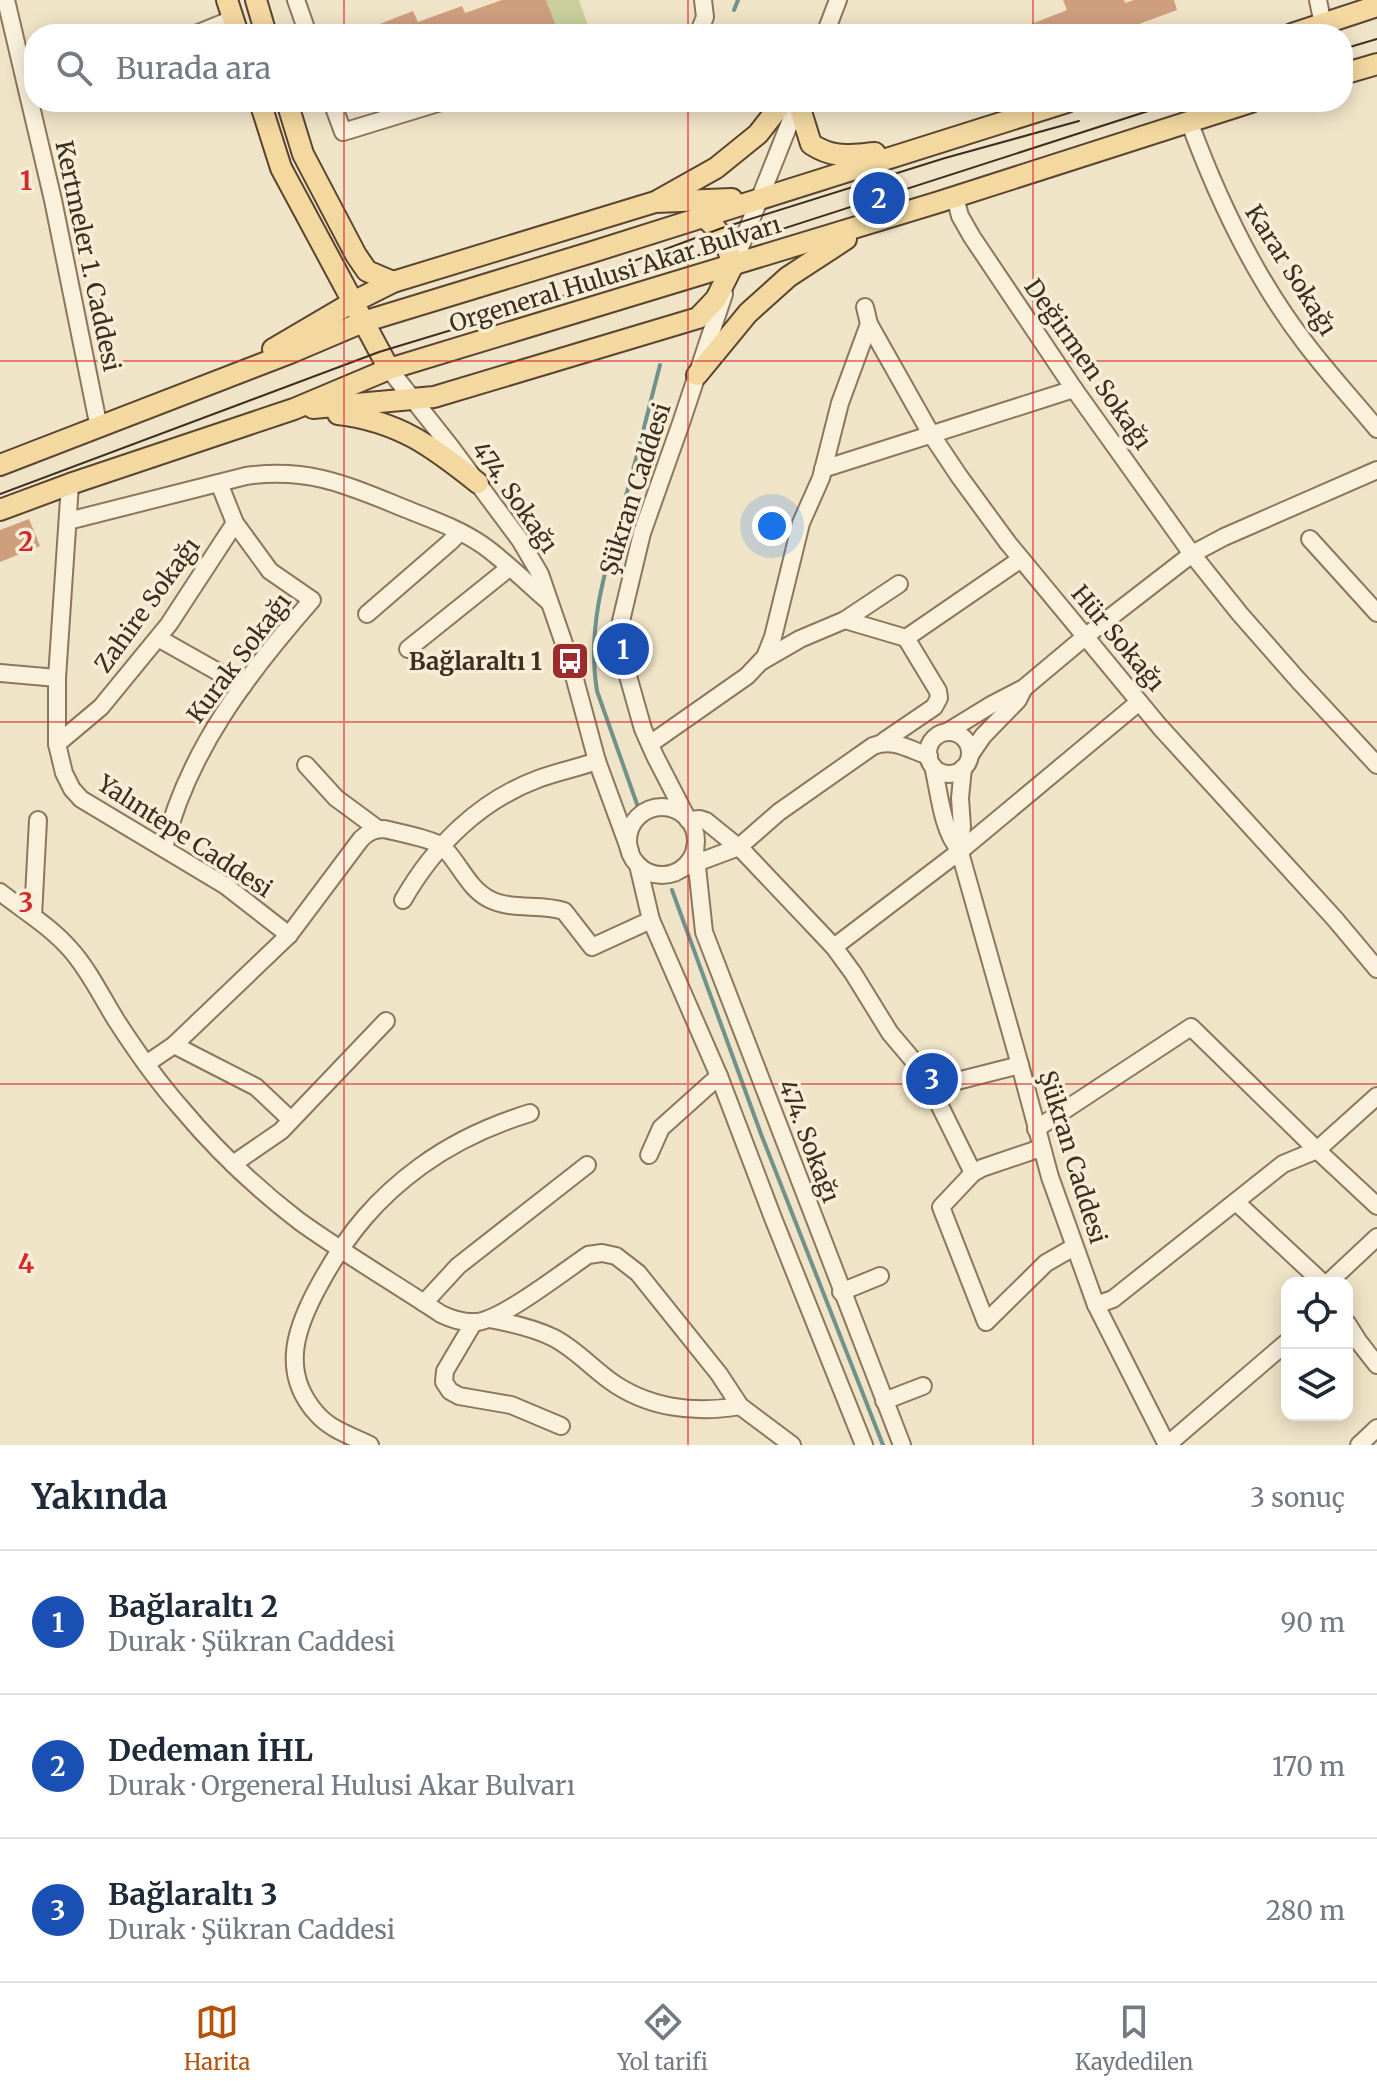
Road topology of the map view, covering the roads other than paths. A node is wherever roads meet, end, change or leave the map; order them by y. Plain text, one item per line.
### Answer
1 (6, 0) edge
2 (256, 0) edge
3 (296, 0) edge
4 (703, 0) edge
5 (838, 0) edge
6 (1318, 0) edge
7 (1377, 6) edge
8 (263, 24) edge
9 (304, 24) edge
10 (702, 24) edge
11 (829, 24) edge
12 (1323, 24) edge
13 (1326, 24) edge
14 (1376, 67) edge
15 (1353, 72) edge
16 (24, 77) edge
17 (32, 112) edge
18 (263, 112) edge
19 (290, 112) edge
20 (336, 112) edge
21 (408, 112) edge
22 (775, 112) edge
23 (794, 112) edge
24 (801, 112) edge
25 (1035, 112) edge
26 (1218, 112) edge
27 (1189, 121) junction
28 (911, 151) junction
29 (760, 197) junction
30 (955, 197) junction
31 (655, 202) junction
32 (702, 216) junction
33 (874, 222) junction
34 (733, 265) junction
35 (393, 282) junction
36 (353, 302) junction
37 (865, 307) dead end
38 (363, 322) junction
39 (869, 324) junction
40 (389, 369) junction
41 (697, 375) junction
42 (218, 381) junction
43 (1074, 389) junction
44 (412, 399) junction
45 (294, 409) junction
46 (99, 428) junction
47 (1377, 429) edge
48 (931, 434) junction
49 (0, 465) edge
50 (823, 469) junction
51 (1377, 470) edge
52 (219, 483) junction
53 (478, 483) junction
54 (70, 484) junction
55 (0, 510) edge
56 (68, 521) junction
57 (235, 523) junction
58 (460, 532) junction
59 (1310, 539) dead end
60 (1192, 554) junction
61 (1021, 559) junction
62 (509, 568) junction
63 (899, 584) dead end
64 (550, 602) junction
65 (1377, 613) edge
66 (367, 614) dead end
67 (845, 620) junction
68 (1086, 636) junction
69 (158, 638) junction
70 (906, 638) junction
71 (408, 649) dead end
72 (762, 661) junction
73 (0, 673) edge
74 (57, 678) junction
75 (243, 686) junction
76 (1024, 688) junction
77 (1139, 702) junction
78 (947, 732) junction
79 (884, 741) junction
80 (57, 744) junction
81 (650, 744) junction
82 (597, 761) junction
83 (931, 761) junction
84 (967, 762) junction
85 (306, 765) dead end
86 (1377, 765) edge
87 (687, 819) junction
88 (38, 820) dead end
89 (378, 829) junction
90 (442, 845) junction
91 (739, 847) junction
92 (164, 848) junction
93 (959, 850) junction
94 (634, 858) junction
95 (692, 860) junction
96 (0, 892) edge
97 (403, 900) dead end
98 (33, 916) junction
99 (651, 920) junction
100 (289, 935) junction
101 (834, 947) junction
102 (1377, 969) edge
103 (386, 1021) dead end
104 (174, 1045) junction
105 (146, 1064) junction
106 (1020, 1065) junction
107 (719, 1076) junction
108 (932, 1079) junction
109 (1377, 1096) edge
110 (530, 1113) dead end
111 (291, 1120) junction
112 (1036, 1129) junction
113 (1041, 1148) junction
114 (1317, 1150) junction
115 (649, 1155) dead end
116 (233, 1164) junction
117 (587, 1165) dead end
118 (973, 1173) junction
119 (1236, 1202) junction
120 (1377, 1206) edge
121 (1377, 1237) edge
122 (1074, 1247) junction
123 (340, 1248) junction
124 (880, 1276) dead end
125 (1319, 1277) edge
126 (1333, 1277) edge
127 (841, 1292) junction
128 (424, 1303) junction
129 (1096, 1305) junction
130 (481, 1321) junction
131 (1353, 1332) edge
132 (1281, 1347) edge
133 (1377, 1365) edge
134 (923, 1386) dead end
135 (884, 1401) junction
136 (740, 1406) junction
137 (561, 1426) dead end
138 (1377, 1428) edge
139 (370, 1445) edge
140 (792, 1445) edge
141 (864, 1445) edge
142 (902, 1445) edge
143 (1167, 1445) edge
144 (1359, 1445) edge

1 - 16 street, Kertmeler 1. Caddesi
2 - 8 main road
3 - 9 street
4 - 10 street
5 - 11 street
6 - 12 street
7 - 13 main road
14 - 15 main road
17 - 46 street, Kertmeler 1. Caddesi
18 - 36 main road
19 - 35 main road
20 - 21 street
22 - 31 main road
23 - 29 street, Şükran Caddesi
24 - 28 main road
25 - 28 main road, Orgeneral Hulusi Akar Bulvarı
26 - 27 main road, Orgeneral Hulusi Akar Bulvarı
27 - 30 main road, Orgeneral Hulusi Akar Bulvarı
27 - 47 street, Karar Sokağı
28 - 29 main road, Orgeneral Hulusi Akar Bulvarı
29 - 31 main road
29 - 32 main road, Orgeneral Hulusi Akar Bulvarı
29 - 34 street, Şükran Caddesi
30 - 33 main road, Orgeneral Hulusi Akar Bulvarı
30 - 43 street, Değirmen Sokağı
31 - 35 main road
32 - 34 main road
32 - 38 main road, Orgeneral Hulusi Akar Bulvarı
33 - 34 main road, Orgeneral Hulusi Akar Bulvarı
33 - 41 main road
34 - 40 main road, Orgeneral Hulusi Akar Bulvarı
34 - 41 street, Şükran Caddesi
34 - 44 main road
35 - 36 main road
36 - 38 main road
36 - 42 main road
37 - 39 street, Hür Sokağı
38 - 40 main road
38 - 42 main road, Orgeneral Hulusi Akar Bulvarı
39 - 48 street, Hür Sokağı
39 - 50 street
40 - 44 street, 474. Sokağı
40 - 45 main road, Orgeneral Hulusi Akar Bulvarı
41 - 81 street, Şükran Caddesi
42 - 46 main road, Orgeneral Hulusi Akar Bulvarı
43 - 48 street
43 - 60 street, Değirmen Sokağı
44 - 45 main road
44 - 53 street, 474. Sokağı
45 - 53 main road
45 - 54 main road, Orgeneral Hulusi Akar Bulvarı
46 - 49 main road, Orgeneral Hulusi Akar Bulvarı
48 - 50 street
48 - 61 street, Hür Sokağı
50 - 72 street
51 - 60 street
52 - 56 street
52 - 57 street
52 - 58 street
53 - 64 street, 474. Sokağı
54 - 55 main road, Orgeneral Hulusi Akar Bulvarı
54 - 56 street, Yalıntepe Caddesi
56 - 74 street, Yalıntepe Caddesi
57 - 69 street, Zahire Sokağı
57 - 75 street, Kurak Sokağı
58 - 62 street
58 - 66 street
59 - 65 street
60 - 68 street
60 - 86 street, Değirmen Sokağı
61 - 68 street, Hür Sokağı
61 - 70 street
62 - 64 street
62 - 71 street
63 - 67 street
64 - 82 street, 474. Sokağı
67 - 70 street
67 - 72 street
68 - 76 street
68 - 77 street, Hür Sokağı
69 - 75 street
69 - 80 street, Zahire Sokağı
70 - 79 street
72 - 81 street
73 - 74 street
74 - 80 street, Yalıntepe Caddesi
75 - 92 street, Kurak Sokağı
76 - 78 street
76 - 84 street
77 - 93 street
77 - 102 street, Hür Sokağı
78 - 83 street
78 - 84 street
79 - 83 street
79 - 91 street
80 - 92 street, Yalıntepe Caddesi
81 - 87 street, Şükran Caddesi
82 - 90 street
82 - 94 street, 474. Sokağı
83 - 84 street
83 - 93 street
84 - 93 street
85 - 89 street
87 - 91 street
87 - 94 street
87 - 95 street
88 - 98 street
89 - 90 street
89 - 100 street
90 - 97 street
90 - 99 street
91 - 95 street
91 - 101 street
92 - 100 street, Yalıntepe Caddesi
93 - 101 street
93 - 106 street
94 - 95 street
94 - 99 street, 474. Sokağı
95 - 127 street, 474. Sokağı
96 - 98 street
98 - 105 street
99 - 107 street, 474. Sokağı
100 - 104 street
101 - 108 street
103 - 111 street
104 - 105 street
104 - 111 street
105 - 116 street
106 - 108 street, Şükran Caddesi
106 - 112 street, Şükran Caddesi
107 - 115 street
107 - 141 street, 474. Sokağı
108 - 118 street
109 - 114 street
110 - 123 street
111 - 116 street
112 - 113 street, Şükran Caddesi
112 - 114 street
113 - 118 street
113 - 122 street, Şükran Caddesi
114 - 119 street
114 - 120 street
116 - 123 street
117 - 128 street
118 - 122 street
119 - 125 street
119 - 129 street
121 - 126 street
122 - 129 street, Şükran Caddesi
123 - 128 street
123 - 139 street
124 - 127 street
127 - 135 street, 474. Sokağı
128 - 130 street
129 - 143 street, Şükran Caddesi
130 - 136 street
130 - 136 street
130 - 137 street
131 - 133 street
132 - 143 street
134 - 135 street
135 - 142 street, 474. Sokağı
136 - 140 street
138 - 144 street

